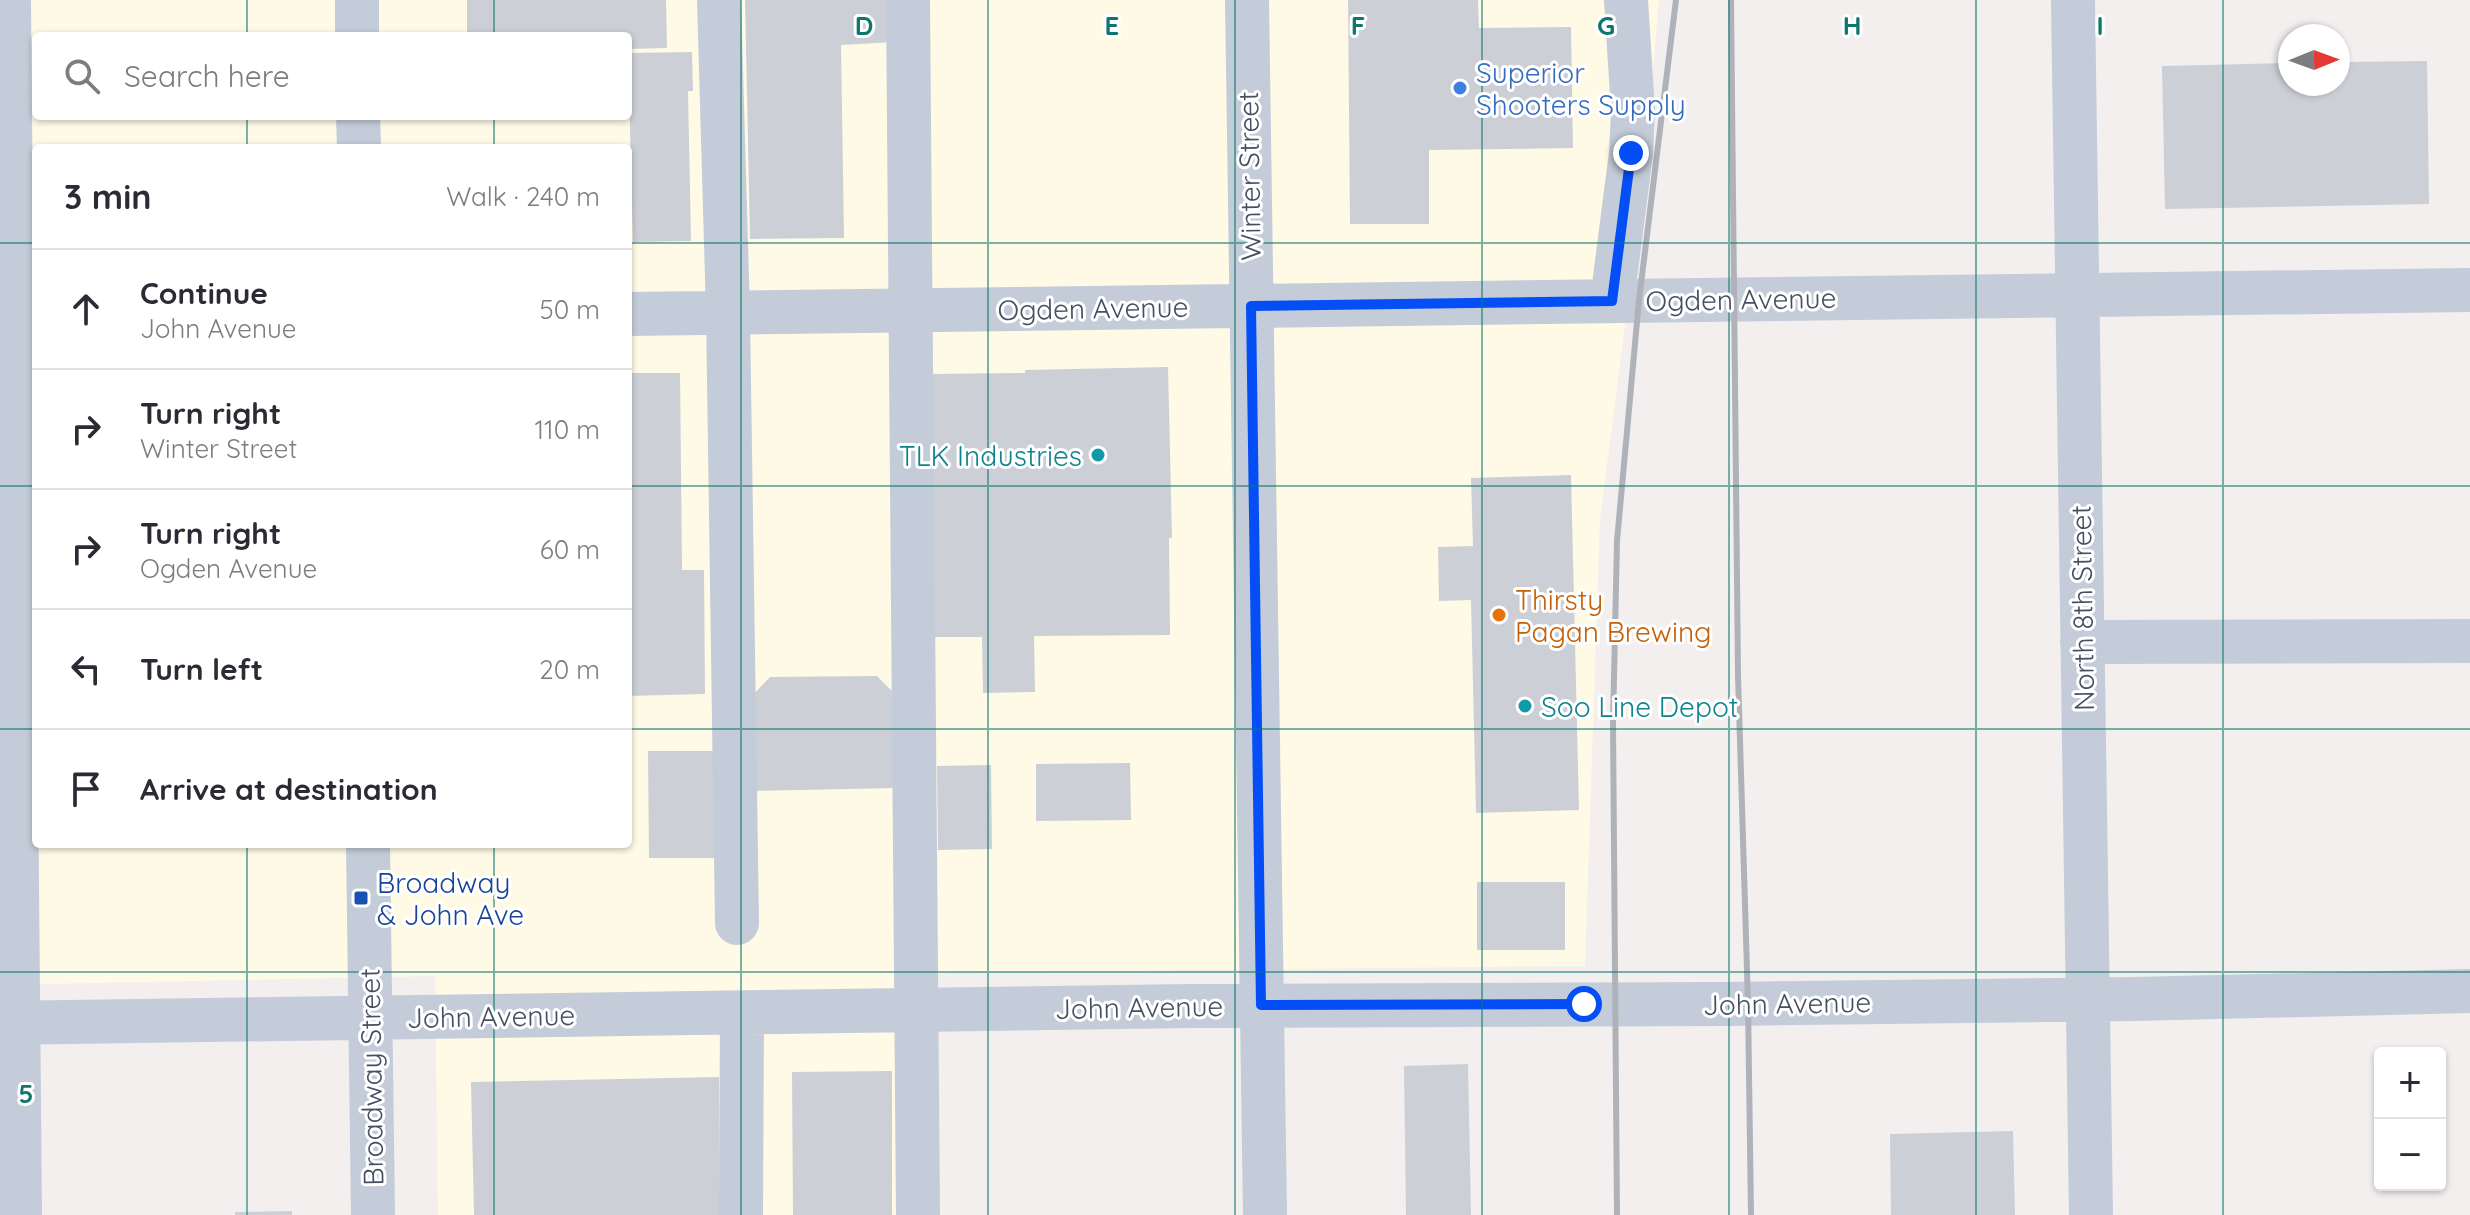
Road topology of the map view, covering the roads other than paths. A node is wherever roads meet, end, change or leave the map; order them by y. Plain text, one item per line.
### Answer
1 (9, 0) edge
2 (357, 0) edge
3 (719, 0) edge
4 (908, 0) edge
5 (1247, 0) edge
6 (1626, 0) edge
7 (2073, 0) edge
8 (357, 32) edge
9 (358, 120) edge
10 (359, 144) edge
11 (2470, 290) edge
12 (2078, 295) junction
13 (1612, 301) junction
14 (1251, 306) junction
15 (911, 310) junction
16 (728, 313) junction
17 (632, 314) edge
18 (16, 322) edge
19 (2470, 641) edge
20 (2082, 642) junction
21 (17, 655) edge
22 (368, 848) edge
23 (737, 923) dead end
24 (2470, 991) edge
25 (2087, 999) junction
26 (1261, 1005) junction
27 (915, 1010) junction
28 (742, 1013) junction
29 (370, 1018) junction
30 (9, 1022) edge
31 (20, 1215) edge
32 (373, 1215) edge
33 (741, 1215) edge
34 (918, 1215) edge
35 (1265, 1215) edge
36 (2091, 1215) edge

1 - 18 street
2 - 8 street
3 - 16 street
4 - 15 street
5 - 14 street, Winter Street
6 - 13 street
7 - 12 street, North 8th Street
9 - 10 street
11 - 12 street, Ogden Avenue
12 - 13 street, Ogden Avenue
12 - 20 street, North 8th Street
13 - 14 street, Ogden Avenue
14 - 15 street, Ogden Avenue
14 - 26 street, Winter Street
15 - 16 street, Ogden Avenue
15 - 27 street
16 - 17 street, Ogden Avenue
16 - 23 street
18 - 21 street
19 - 20 street
20 - 25 street, North 8th Street
21 - 30 street
22 - 29 street, Broadway Street
24 - 25 street, John Avenue
25 - 26 street, John Avenue
25 - 36 street, North 8th Street
26 - 27 street, John Avenue
26 - 35 street, Winter Street
27 - 28 street, John Avenue
27 - 34 street
28 - 29 street, John Avenue
28 - 33 street
29 - 30 street, John Avenue
29 - 32 street, Broadway Street
30 - 31 street

